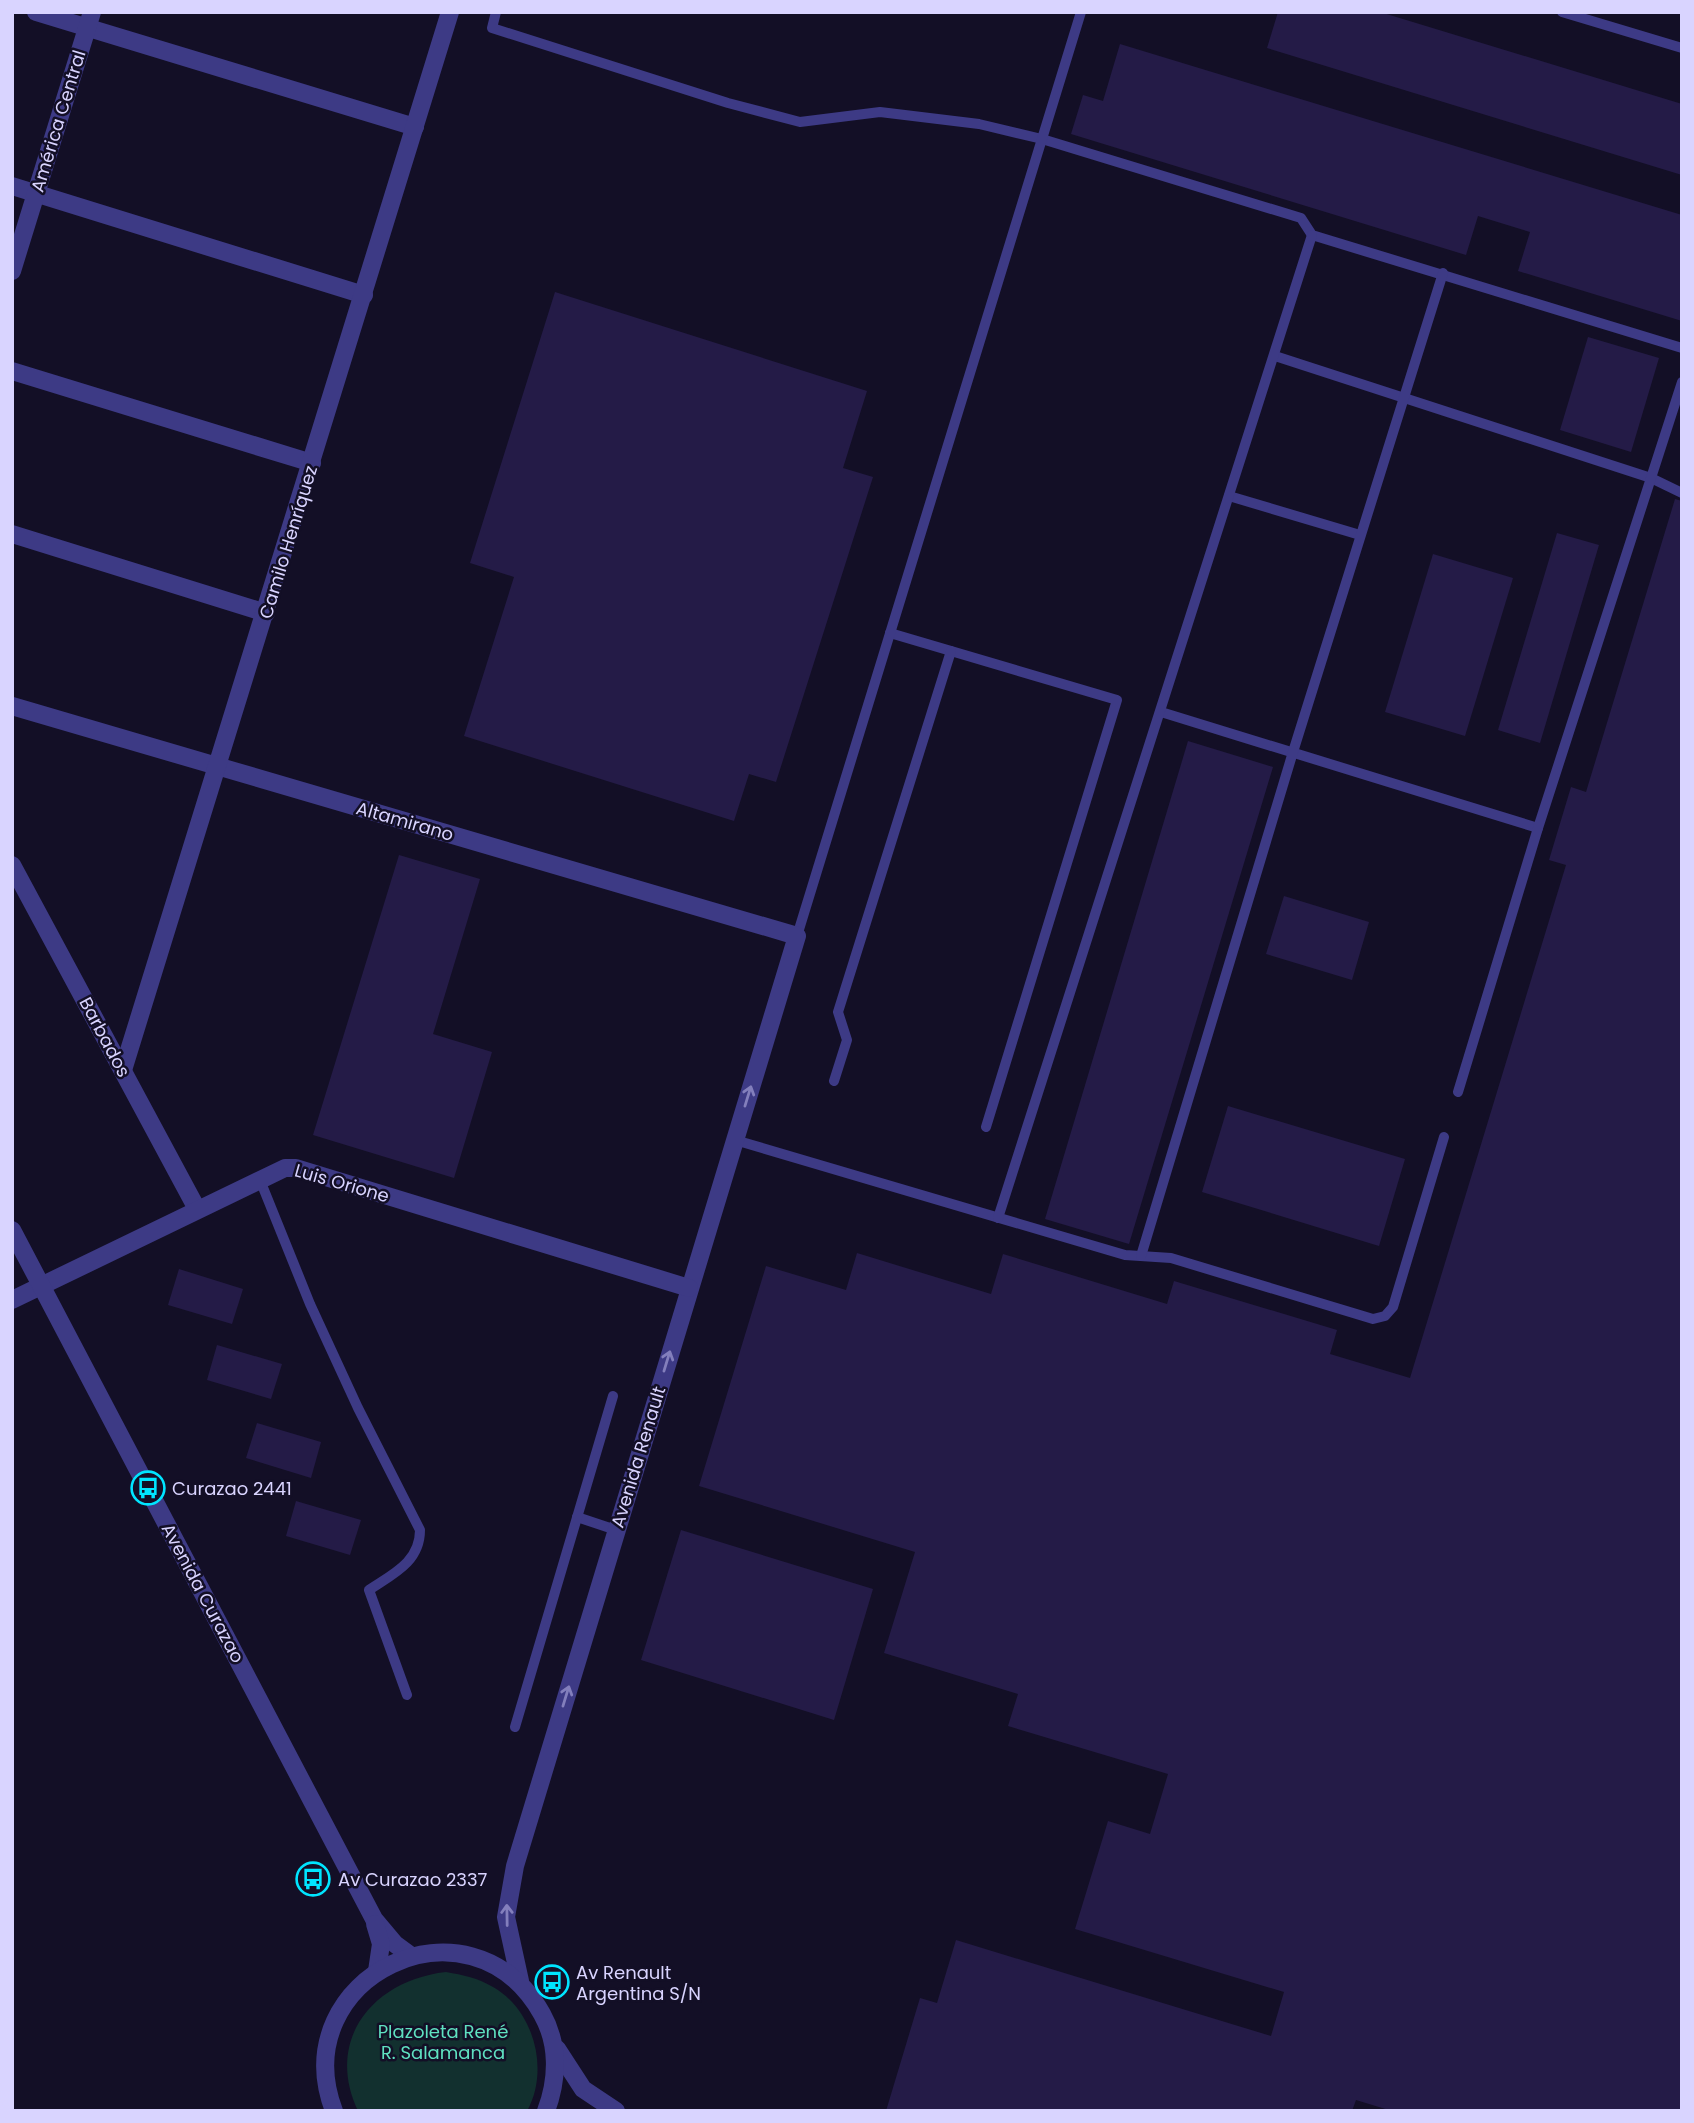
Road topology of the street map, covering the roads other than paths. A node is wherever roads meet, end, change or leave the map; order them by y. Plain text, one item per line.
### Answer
1 (36, 12) edge
2 (450, 12) edge
3 (496, 12) edge
4 (1081, 12) edge
5 (1562, 12) edge
6 (90, 20) edge
7 (1682, 48) edge
8 (415, 127) junction
9 (1042, 139) junction
10 (12, 186) edge
11 (36, 194) junction
12 (1312, 235) junction
13 (12, 271) edge
14 (1443, 273) junction
15 (364, 295) junction
16 (1682, 348) edge
17 (1275, 356) junction
18 (12, 371) edge
19 (1682, 382) edge
20 (1402, 397) junction
21 (312, 464) junction
22 (1651, 478) junction
23 (1682, 494) edge
24 (1228, 496) junction
25 (12, 534) edge
26 (1360, 535) junction
27 (266, 613) junction
28 (891, 633) junction
29 (951, 651) junction
30 (12, 706) edge
31 (1161, 712) junction
32 (1293, 752) junction
33 (219, 767) junction
34 (1538, 828) junction
35 (12, 865) edge
36 (797, 936) junction
37 (122, 1070) junction
38 (834, 1081) dead end
39 (1458, 1092) dead end
40 (986, 1127) dead end
41 (1444, 1137) dead end
42 (735, 1140) junction
43 (260, 1180) junction
44 (197, 1209) junction
45 (998, 1218) junction
46 (12, 1230) edge
47 (1142, 1256) junction
48 (41, 1285) junction
49 (689, 1288) junction
50 (12, 1300) edge
51 (613, 1396) dead end
52 (577, 1517) junction
53 (616, 1530) junction
54 (407, 1695) dead end
55 (515, 1727) dead end
56 (374, 1919) junction
57 (410, 1955) junction
58 (377, 1971) junction
59 (520, 1981) junction
60 (552, 2038) junction
61 (333, 2110) edge
62 (545, 2111) edge
63 (616, 2111) edge

1 - 6 street
2 - 8 street, Camilo Henríquez
3 - 9 lane
4 - 9 lane
5 - 7 lane
6 - 8 street
6 - 11 street, América Central
8 - 15 street, Camilo Henríquez
9 - 12 lane
9 - 28 lane
10 - 11 street
11 - 13 street, América Central
11 - 15 street
12 - 14 lane
12 - 17 lane
14 - 16 lane
14 - 20 lane
15 - 21 street, Camilo Henríquez
17 - 20 lane
17 - 24 lane
18 - 21 street
19 - 22 lane
20 - 22 lane
20 - 26 lane
21 - 27 street, Camilo Henríquez
22 - 23 lane
22 - 34 lane
24 - 26 lane
24 - 31 lane
25 - 27 street
26 - 32 lane
27 - 33 street, Camilo Henríquez
28 - 29 lane
28 - 36 lane
29 - 38 lane
29 - 40 lane
30 - 33 street, Altamirano
31 - 32 lane
31 - 45 lane
32 - 34 lane
32 - 47 lane
33 - 36 street, Altamirano
33 - 37 street, Camilo Henríquez
34 - 39 lane
35 - 37 street, Barbados
42 -> 36 street, Avenida Renault
37 - 44 street, Barbados
41 - 47 lane
42 - 45 lane
42 - 49 street, Avenida Renault
43 - 44 street, Luis Orione
43 - 49 street, Luis Orione
43 - 54 lane
44 - 48 street, Luis Orione
45 - 47 lane
46 - 48 street, Avenida Curazao
48 - 50 street, Luis Orione
48 - 56 street, Avenida Curazao
53 -> 49 street, Avenida Renault
51 - 52 lane
52 - 53 lane
52 - 55 lane
59 -> 53 street, Avenida Renault
56 - 57 street, Avenida Curazao
56 - 58 street, Avenida Curazao
57 - 58 street
57 - 59 street
58 - 61 street
59 - 60 street
60 - 62 street
60 - 63 street

